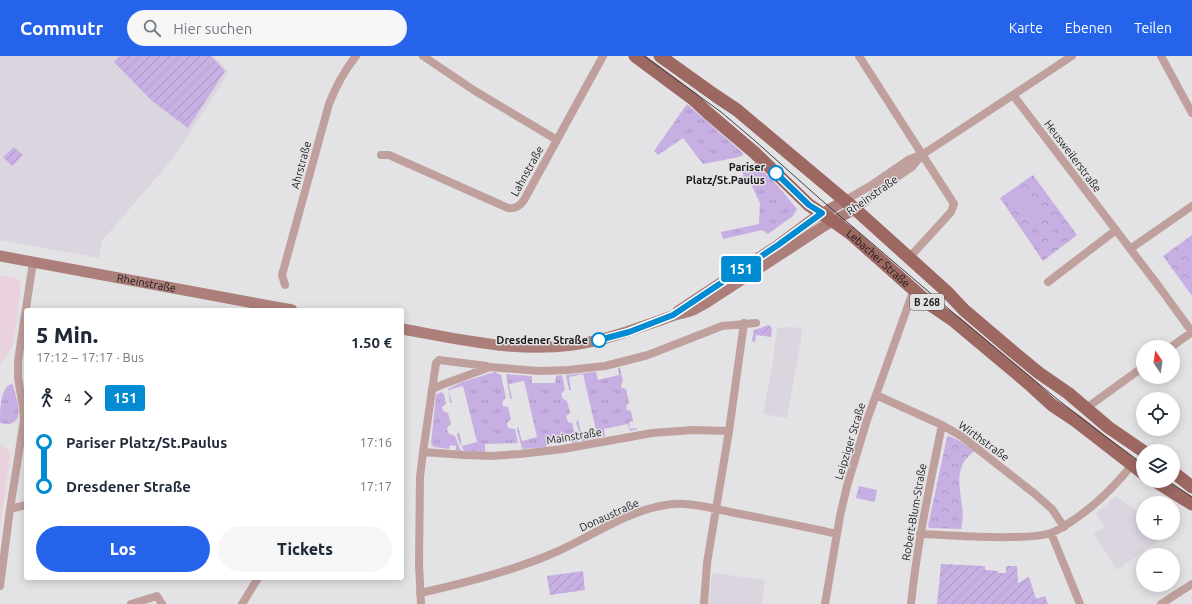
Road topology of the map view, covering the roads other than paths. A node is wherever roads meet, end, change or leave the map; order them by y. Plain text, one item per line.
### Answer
1 (356, 56) edge
2 (423, 56) edge
3 (603, 56) edge
4 (635, 56) edge
5 (660, 56) edge
6 (859, 56) edge
7 (1072, 56) edge
8 (1161, 56) edge
9 (1013, 95) junction
10 (693, 99) junction
11 (726, 103) junction
12 (1192, 113) edge
13 (557, 140) junction
14 (923, 154) junction
15 (381, 155) dead end
16 (844, 201) junction
17 (1192, 206) edge
18 (855, 209) junction
19 (822, 213) junction
20 (833, 221) junction
21 (1116, 230) junction
22 (1130, 249) junction
23 (0, 256) edge
24 (909, 258) junction
25 (33, 262) junction
26 (921, 268) junction
27 (1048, 282) dead end
28 (285, 285) dead end
29 (914, 290) junction
30 (26, 308) edge
31 (281, 308) edge
32 (673, 315) junction
33 (24, 321) edge
34 (744, 323) junction
35 (756, 323) dead end
36 (404, 329) edge
37 (1192, 332) edge
38 (1180, 341) edge
39 (490, 367) junction
40 (1136, 372) edge
41 (432, 389) junction
42 (876, 395) junction
43 (1085, 408) junction
44 (24, 420) edge
45 (24, 420) edge
46 (942, 425) junction
47 (729, 431) junction
48 (1136, 446) edge
49 (423, 452) junction
50 (1132, 465) junction
51 (1136, 468) edge
52 (1180, 477) edge
53 (1192, 486) edge
54 (1166, 488) edge
55 (1192, 504) edge
56 (24, 506) edge
57 (10, 509) junction
58 (716, 509) junction
59 (1064, 527) junction
60 (1051, 533) junction
61 (837, 534) junction
62 (920, 534) junction
63 (257, 580) edge
64 (1192, 584) edge
65 (0, 586) edge
66 (420, 594) junction
67 (131, 604) edge
68 (162, 604) edge
69 (242, 604) edge
70 (420, 604) edge
71 (704, 604) edge
72 (825, 604) edge
73 (911, 604) edge
74 (1080, 604) edge
75 (1160, 604) edge

1 - 28 street, Ahrstraße
2 - 13 street
3 - 13 street, Lahnstraße
4 - 10 main road, Lebacher Straße / B 268
5 - 11 main road, Lebacher Straße / B 268
6 - 14 street
7 - 9 street, Rheinstraße
8 - 12 street
9 - 14 street, Rheinstraße
9 - 21 street, Heusweilerstraße
10 - 11 main road, B 268
10 - 19 main road, Lebacher Straße / B 268
11 - 16 main road, Lebacher Straße / B 268
13 - 15 street, Lahnstraße
14 - 16 street, Rheinstraße
14 - 18 street, Rheinstraße
14 - 24 street
16 - 18 main road, Lebacher Straße / B 268
16 - 19 street, Rheinstraße
17 - 22 street
18 - 20 street, Rheinstraße
18 - 24 main road, Lebacher Straße / B 268
19 - 20 main road, Lebacher Straße / B 268
19 - 32 street, Rheinstraße
20 - 29 main road, Lebacher Straße / B 268
20 - 32 street, Rheinstraße
21 - 22 street, Heusweilerstraße
21 - 27 street
22 - 37 street, Heusweilerstraße
23 - 25 street, Rheinstraße
24 - 26 main road, Lebacher Straße / B 268
25 - 30 street
25 - 31 street, Rheinstraße
26 - 29 main road
26 - 43 main road, Lebacher Straße / B 268
29 - 42 street, Leipziger Straße
29 - 50 main road, Lebacher Straße / B 268
32 - 36 street, Rheinstraße
33 - 45 street
34 - 35 street
34 - 39 street
34 - 47 street
37 - 38 street
39 - 41 street
39 - 41 street
40 - 43 street
41 - 49 street
42 - 46 street, Wirthstraße
42 - 61 street, Leipziger Straße
43 - 48 main road, Lebacher Straße / B 268
44 - 57 street
46 - 59 street, Wirthstraße
46 - 62 street, Robert-Blum-Straße
47 - 49 street, Mainstraße
47 - 58 street
49 - 66 street
50 - 51 main road, Lebacher Straße / B 268
50 - 59 street
52 - 53 main road
54 - 55 main road
56 - 57 street
57 - 65 street
58 - 61 street, Donaustraße
58 - 66 street, Donaustraße
58 - 71 street
59 - 60 street
60 - 62 street
60 - 74 street
61 - 72 street, Leipziger Straße
62 - 73 street, Robert-Blum-Straße
63 - 69 street
64 - 75 street
66 - 70 street
67 - 68 street

